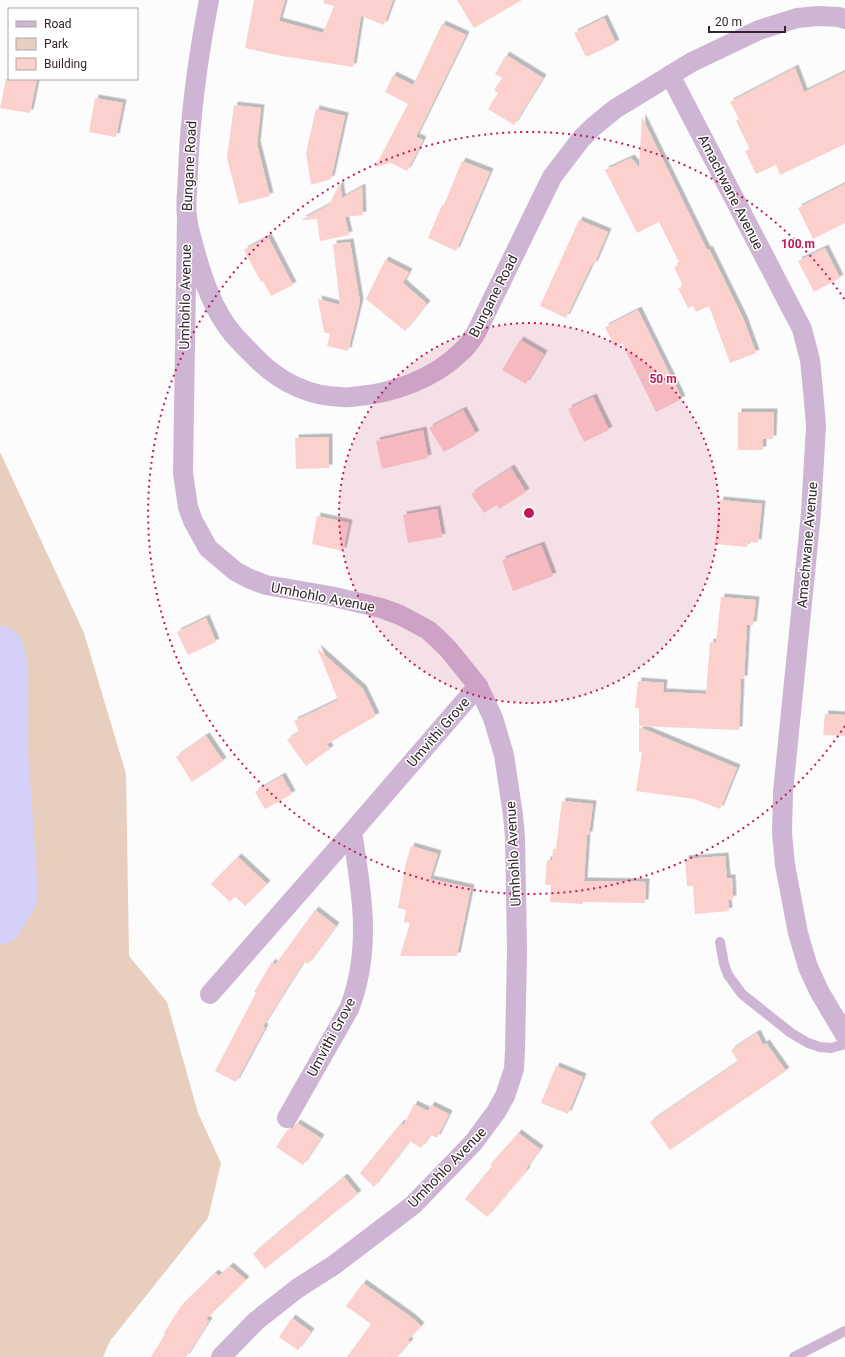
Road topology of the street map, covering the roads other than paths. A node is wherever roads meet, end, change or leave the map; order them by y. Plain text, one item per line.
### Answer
1 (209, 0) edge
2 (845, 19) edge
3 (670, 75) junction
4 (187, 217) junction
5 (478, 686) junction
6 (352, 832) junction
7 (720, 942) dead end
8 (210, 994) dead end
9 (845, 1035) edge
10 (845, 1044) edge
11 (287, 1118) dead end
12 (845, 1331) edge
13 (221, 1357) edge
14 (794, 1357) edge

1 - 4 street, Bungane Road
2 - 3 street, Bungane Road
3 - 4 street, Bungane Road
3 - 9 street, Amachwane Avenue
4 - 5 street, Umhohlo Avenue
5 - 6 street, Umvithi Grove
5 - 13 street, Umhohlo Avenue
6 - 8 street, Umvithi Grove
6 - 11 street, Umvithi Grove
7 - 10 lane
12 - 14 lane

